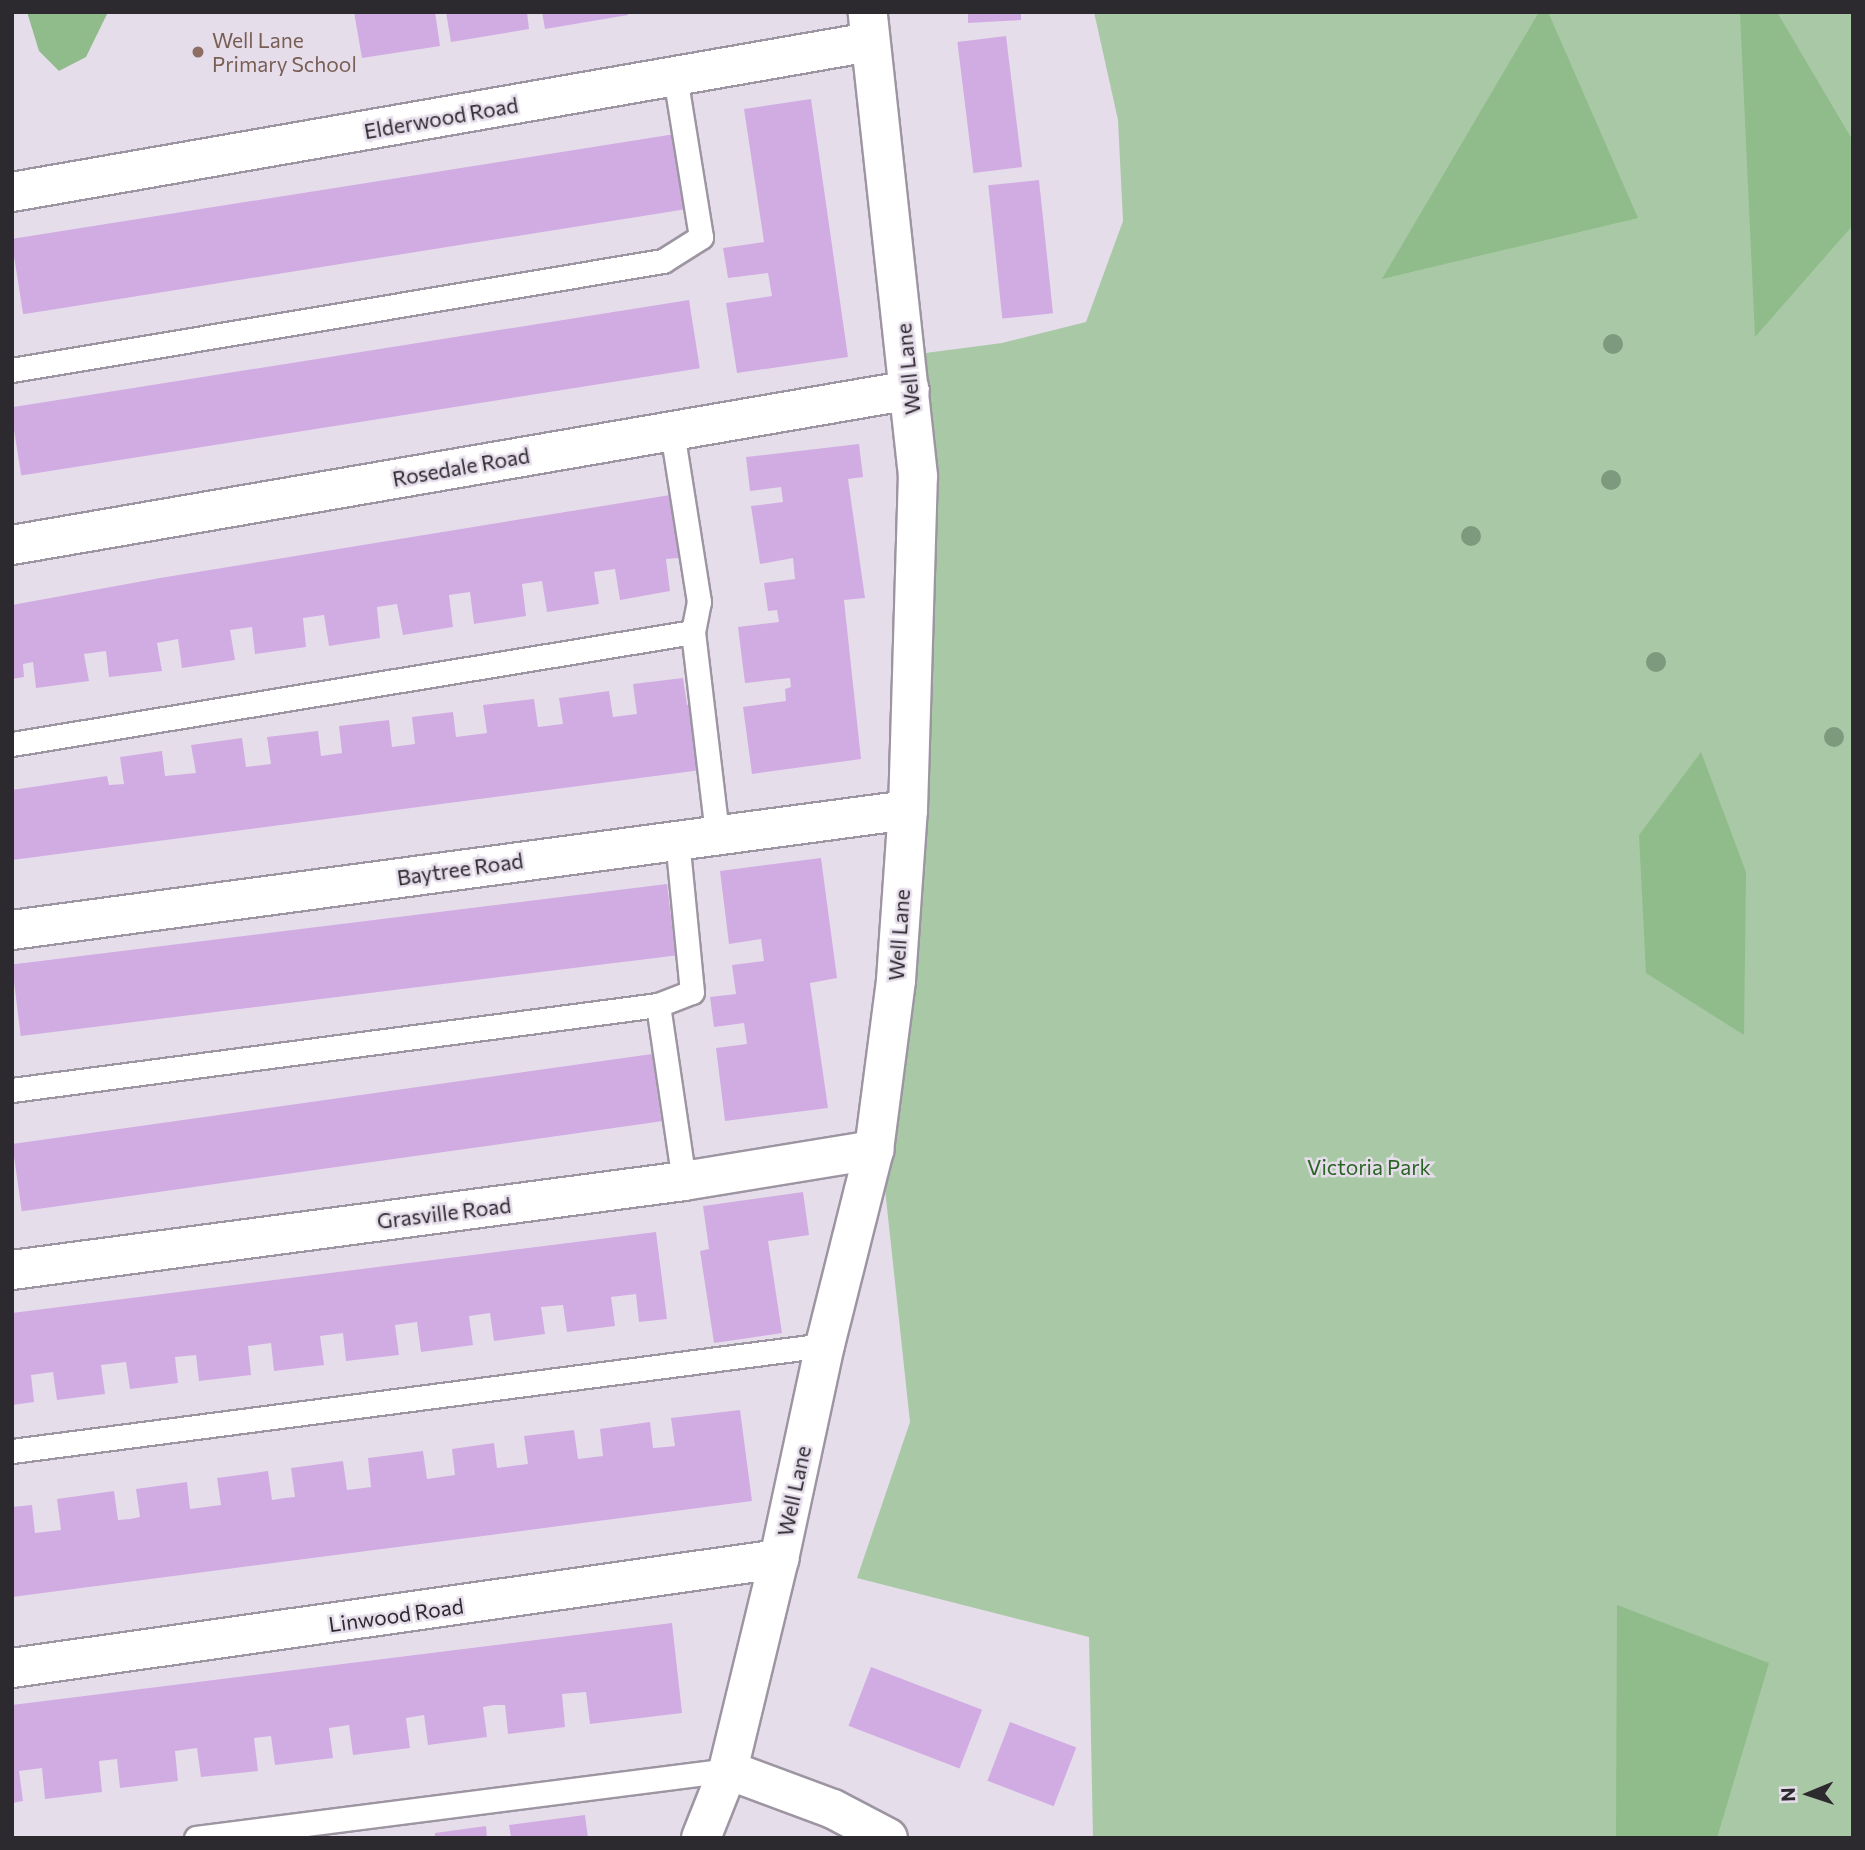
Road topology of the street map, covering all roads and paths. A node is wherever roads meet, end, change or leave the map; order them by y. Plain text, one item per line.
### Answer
1 (869, 27) edge
2 (674, 77) junction
3 (12, 192) edge
4 (12, 370) edge
5 (910, 390) junction
6 (672, 431) junction
7 (12, 545) edge
8 (693, 632) junction
9 (12, 744) edge
10 (908, 810) junction
11 (717, 834) junction
12 (677, 840) junction
13 (12, 930) edge
14 (658, 1005) junction
15 (12, 1090) edge
16 (874, 1150) junction
17 (684, 1181) junction
18 (12, 1270) edge
19 (825, 1345) junction
20 (12, 1451) edge
21 (779, 1559) junction
22 (12, 1668) edge
23 (728, 1770) junction
24 (196, 1838) edge
25 (701, 1838) edge
26 (888, 1838) edge

1 - 2 street, Elderwood Road
1 - 5 street, Well Lane
2 - 3 street, Elderwood Road
2 - 4 lane
5 - 6 street, Rosedale Road
5 - 10 street, Well Lane
6 - 7 street, Rosedale Road
6 - 8 lane
8 - 9 lane
8 - 11 lane
10 - 11 street, Baytree Road
10 - 16 street, Well Lane
11 - 12 street, Baytree Road
12 - 13 street, Baytree Road
12 - 14 lane
14 - 15 lane
14 - 17 lane
16 - 17 street, Grasville Road
16 - 19 street, Well Lane
17 - 18 street, Grasville Road
19 - 20 lane
19 - 21 street, Well Lane
21 - 22 street, Linwood Road
21 - 23 street, Well Lane
23 - 24 lane
23 - 25 street, Well Lane
23 - 26 street

